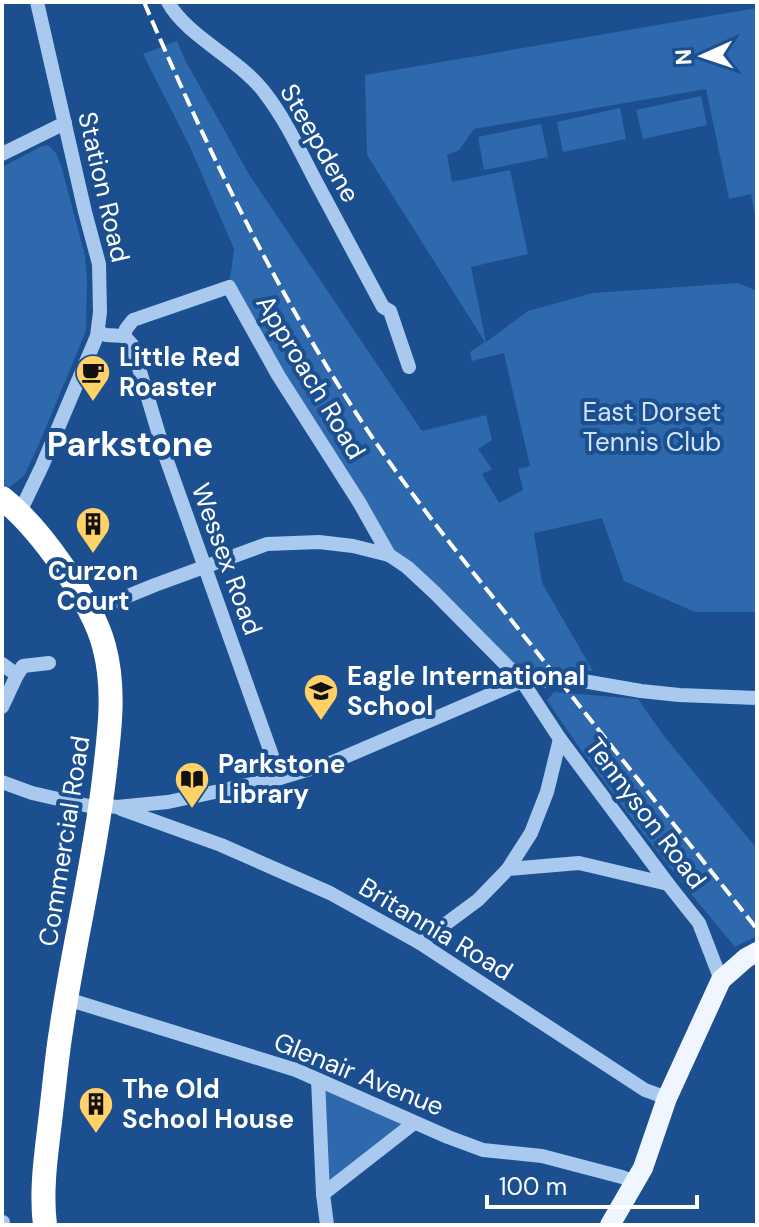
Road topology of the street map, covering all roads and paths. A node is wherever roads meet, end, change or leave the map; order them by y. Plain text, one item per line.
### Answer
1 (37, 2) edge
2 (168, 2) edge
3 (65, 123) junction
4 (2, 154) edge
5 (98, 332) junction
6 (124, 336) junction
7 (409, 367) dead end
8 (11, 505) edge
9 (389, 555) junction
10 (204, 567) junction
11 (91, 611) junction
12 (49, 663) dead end
13 (2, 664) edge
14 (17, 675) junction
15 (522, 681) junction
16 (757, 698) edge
17 (2, 707) edge
18 (560, 739) junction
19 (280, 778) junction
20 (2, 782) edge
21 (168, 802) junction
22 (109, 806) junction
23 (166, 827) junction
24 (508, 869) junction
25 (668, 884) junction
26 (420, 943) junction
27 (757, 952) edge
28 (721, 980) junction
29 (67, 999) junction
30 (318, 1080) junction
31 (667, 1098) junction
32 (414, 1123) junction
33 (635, 1182) junction
34 (323, 1194) junction
35 (45, 1225) edge
36 (327, 1225) edge
37 (610, 1225) edge

1 - 3 street, Station Road
2 - 7 street, Steepdene
3 - 4 street
3 - 5 street, Station Road
5 - 6 street
5 - 8 street, Station Road
6 - 9 street, Approach Road
6 - 10 street, Wessex Road
8 - 11 highway, Commercial Road
9 - 10 street
9 - 15 street, Tennyson Road
10 - 11 street
10 - 19 street, Wessex Road
11 - 22 highway, Commercial Road
12 - 14 street
13 - 14 street
14 - 17 street
15 - 16 street
15 - 18 street, Tennyson Road
15 - 19 street
18 - 24 street
18 - 25 street, Tennyson Road
19 - 21 street
20 - 22 street
21 - 22 street
21 - 23 street
22 - 23 street, Britannia Road
22 - 29 highway, Commercial Road
23 - 26 street, Britannia Road
24 - 25 street
24 - 26 street
25 - 28 street, Tennyson Road
26 - 31 street, Britannia Road
27 - 28 main road
28 - 31 main road
29 - 30 street, Glenair Avenue
29 - 35 highway, Commercial Road
30 - 32 street, Glenair Avenue
30 - 34 street
31 - 33 main road
32 - 33 street, Glenair Avenue
32 - 34 street
33 - 37 main road
34 - 36 street

